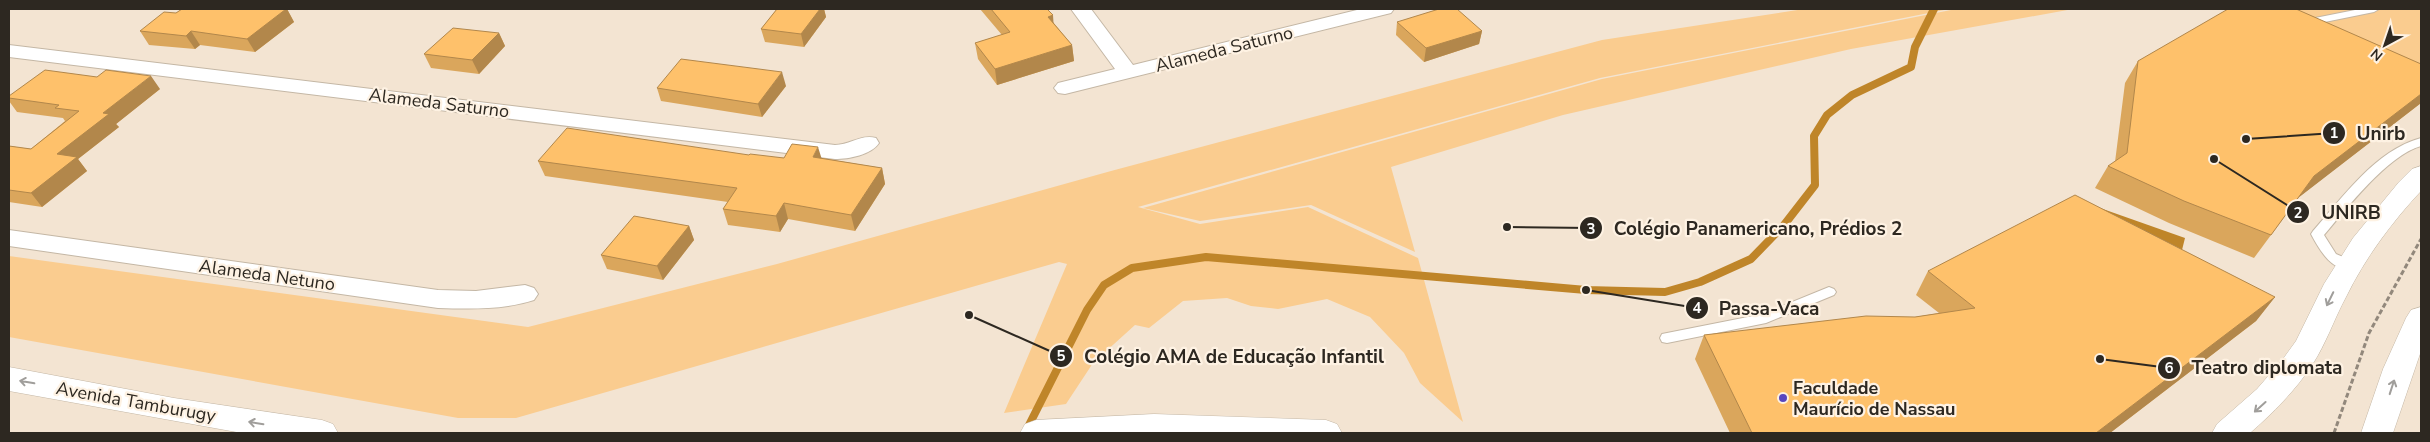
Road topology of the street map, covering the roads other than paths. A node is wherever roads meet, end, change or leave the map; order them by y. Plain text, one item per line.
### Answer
1 (1384, 9) edge
2 (2374, 9) edge
3 (1089, 10) edge
4 (1336, 14) edge
5 (2302, 24) edge
6 (9, 51) edge
7 (1128, 73) junction
8 (1065, 88) dead end
9 (2421, 142) edge
10 (868, 143) dead end
11 (2421, 175) edge
12 (9, 238) edge
13 (2350, 266) junction
14 (1829, 292) dead end
15 (525, 294) dead end
16 (2421, 318) edge
17 (1667, 338) dead end
18 (9, 379) edge
19 (322, 433) edge
20 (1051, 433) edge
21 (1326, 433) edge
22 (2228, 433) edge
23 (2377, 433) edge

1 - 4 street, Alameda Saturno
2 - 5 lane
3 - 7 street
4 - 7 street, Alameda Saturno
6 - 10 street, Alameda Saturno
7 - 8 street, Alameda Saturno
9 - 13 lane
11 - 13 main road
12 - 15 street, Alameda Netuno
13 -> 22 main road
14 - 17 lane
23 -> 16 main road
19 -> 18 main road, Avenida Tamburugy
20 - 21 main road

